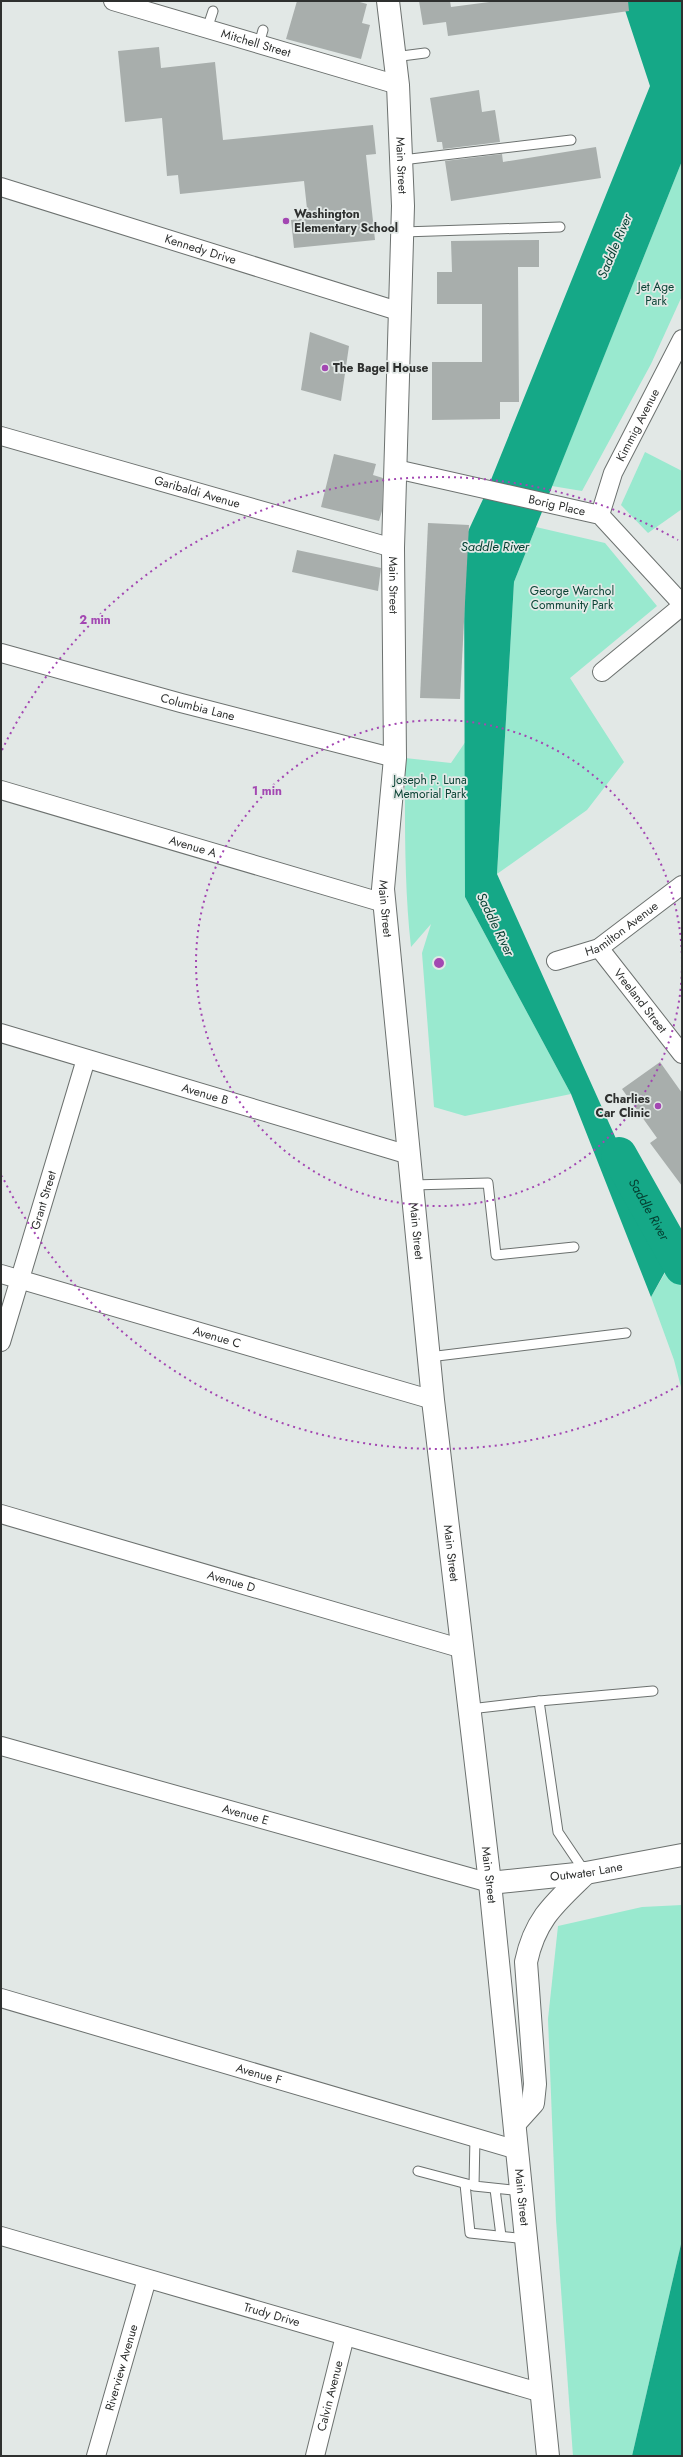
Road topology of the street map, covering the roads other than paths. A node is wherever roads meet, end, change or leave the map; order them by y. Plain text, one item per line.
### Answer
1 (113, 1) edge
2 (388, 1) edge
3 (213, 11) dead end
4 (207, 29) junction
5 (424, 53) dead end
6 (394, 57) junction
7 (398, 86) junction
8 (571, 140) dead end
9 (402, 160) junction
10 (1, 187) edge
11 (560, 227) dead end
12 (403, 232) junction
13 (401, 312) junction
14 (682, 339) edge
15 (1, 436) edge
16 (396, 469) junction
17 (600, 515) junction
18 (393, 548) junction
19 (682, 605) edge
20 (1, 653) edge
21 (602, 672) dead end
22 (395, 758) junction
23 (1, 790) edge
24 (682, 885) edge
25 (384, 903) junction
26 (599, 948) junction
27 (556, 961) dead end
28 (1, 1033) edge
29 (682, 1054) edge
30 (86, 1059) junction
31 (409, 1155) junction
32 (412, 1184) junction
33 (574, 1247) dead end
34 (1, 1274) edge
35 (20, 1280) junction
36 (626, 1334) dead end
37 (1, 1342) edge
38 (429, 1357) junction
39 (433, 1400) junction
40 (1, 1514) edge
41 (463, 1649) junction
42 (653, 1691) dead end
43 (539, 1701) junction
44 (470, 1709) junction
45 (1, 1746) edge
46 (682, 1855) edge
47 (586, 1873) junction
48 (490, 1883) junction
49 (1, 1998) edge
50 (515, 2123) junction
51 (474, 2137) junction
52 (517, 2150) junction
53 (418, 2171) dead end
54 (470, 2185) junction
55 (496, 2189) junction
56 (522, 2191) junction
57 (1, 2236) edge
58 (501, 2236) junction
59 (526, 2239) junction
60 (147, 2279) junction
61 (345, 2336) junction
62 (542, 2392) junction
63 (96, 2456) edge
64 (315, 2456) edge
65 (548, 2456) edge

1 - 4 street, Mitchell Street
2 - 6 street, Main Street
3 - 4 lane
4 - 7 street, Mitchell Street
5 - 6 lane
6 - 7 street, Main Street
7 - 9 street, Main Street
8 - 9 lane
9 - 12 street, Main Street
10 - 13 street, Kennedy Drive
11 - 12 lane
12 - 13 street, Main Street
13 - 16 street, Main Street
14 - 17 street, Kimmig Avenue
15 - 18 street, Garibaldi Avenue
16 - 17 street, Borig Place
16 - 18 street, Main Street
17 - 19 street, Borig Place
18 - 22 street, Main Street
19 - 21 street
20 - 22 street, Columbia Lane
22 - 25 street, Main Street
23 - 25 street, Avenue A
24 - 26 street, Hamilton Avenue
25 - 31 street, Main Street
26 - 27 street, Hamilton Avenue
26 - 29 street, Vreeland Street
28 - 30 street, Avenue B
30 - 31 street, Avenue B
30 - 35 street, Grant Street
31 - 32 street, Main Street
32 - 33 lane
32 - 38 street, Main Street
34 - 35 street, Avenue C
35 - 37 street, Grant Street
35 - 39 street, Avenue C
36 - 38 lane
38 - 39 street, Main Street
39 - 41 street, Main Street
40 - 41 street, Avenue D
41 - 44 street, Main Street
42 - 43 lane
43 - 44 lane
43 - 47 lane
44 - 48 street, Main Street
45 - 48 street, Avenue E
46 - 47 street, Outwater Lane
47 - 48 street, Outwater Lane
47 - 50 street
48 - 50 street, Main Street
49 - 51 street, Avenue F
50 - 52 street, Main Street
51 - 52 street, Avenue F
51 - 54 lane
52 - 56 street, Main Street
53 - 54 lane
54 - 55 lane
54 - 58 lane
55 - 56 lane
55 - 58 lane
56 - 59 street, Main Street
57 - 60 street, Trudy Drive
58 - 59 lane
59 - 62 street, Main Street
60 - 61 street, Trudy Drive
60 - 63 street, Riverview Avenue
61 - 62 street, Trudy Drive
61 - 64 street, Calvin Avenue
62 - 65 street, Main Street

